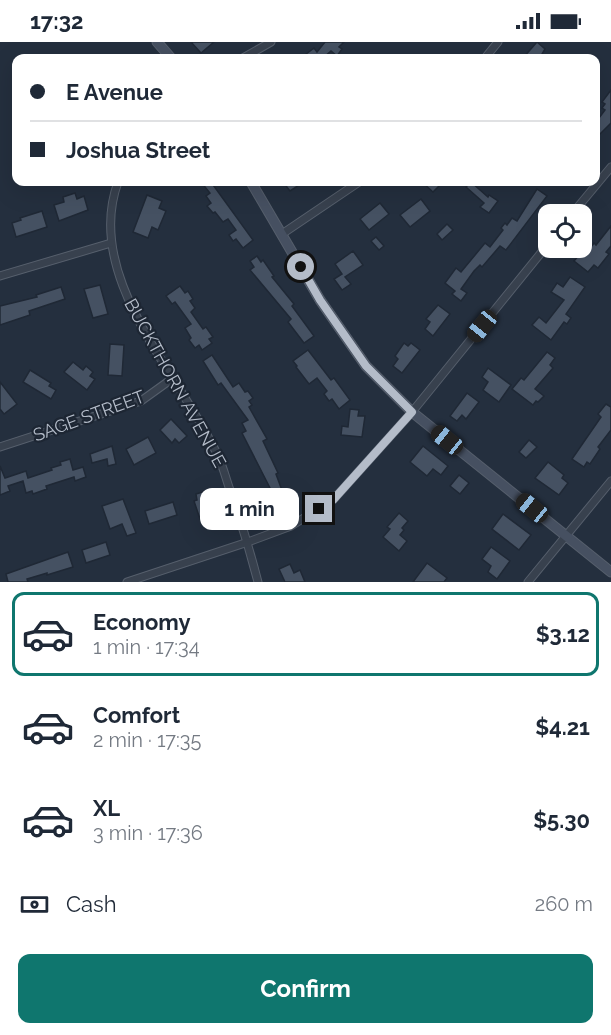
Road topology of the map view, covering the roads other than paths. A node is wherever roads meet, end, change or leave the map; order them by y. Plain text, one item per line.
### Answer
1 (157, 42) edge
2 (271, 42) edge
3 (498, 42) edge
4 (168, 54) edge
5 (250, 54) edge
6 (488, 54) edge
7 (611, 167) edge
8 (600, 180) edge
9 (116, 186) edge
10 (253, 186) edge
11 (353, 186) edge
12 (595, 186) edge
13 (580, 204) edge
14 (282, 234) junction
15 (111, 243) junction
16 (538, 257) edge
17 (0, 276) edge
18 (173, 378) junction
19 (412, 412) junction
20 (0, 447) edge
21 (611, 481) edge
22 (566, 536) junction
23 (248, 542) junction
24 (611, 572) edge
25 (126, 582) edge
26 (258, 582) edge
27 (528, 582) edge

1 - 4 street
2 - 5 street
3 - 6 street
7 - 8 street
9 - 15 street, BUCKTHORN AVENUE
10 - 14 street
11 - 14 street
12 - 13 street
14 - 19 street
15 - 17 street
15 - 18 street, BUCKTHORN AVENUE
16 - 19 street
18 - 20 street, SAGE STREET
18 - 23 street, BUCKTHORN AVENUE
19 - 22 street
19 - 23 street
21 - 22 street
22 - 24 street
22 - 27 street
23 - 25 street
23 - 26 street, BUCKTHORN AVENUE

